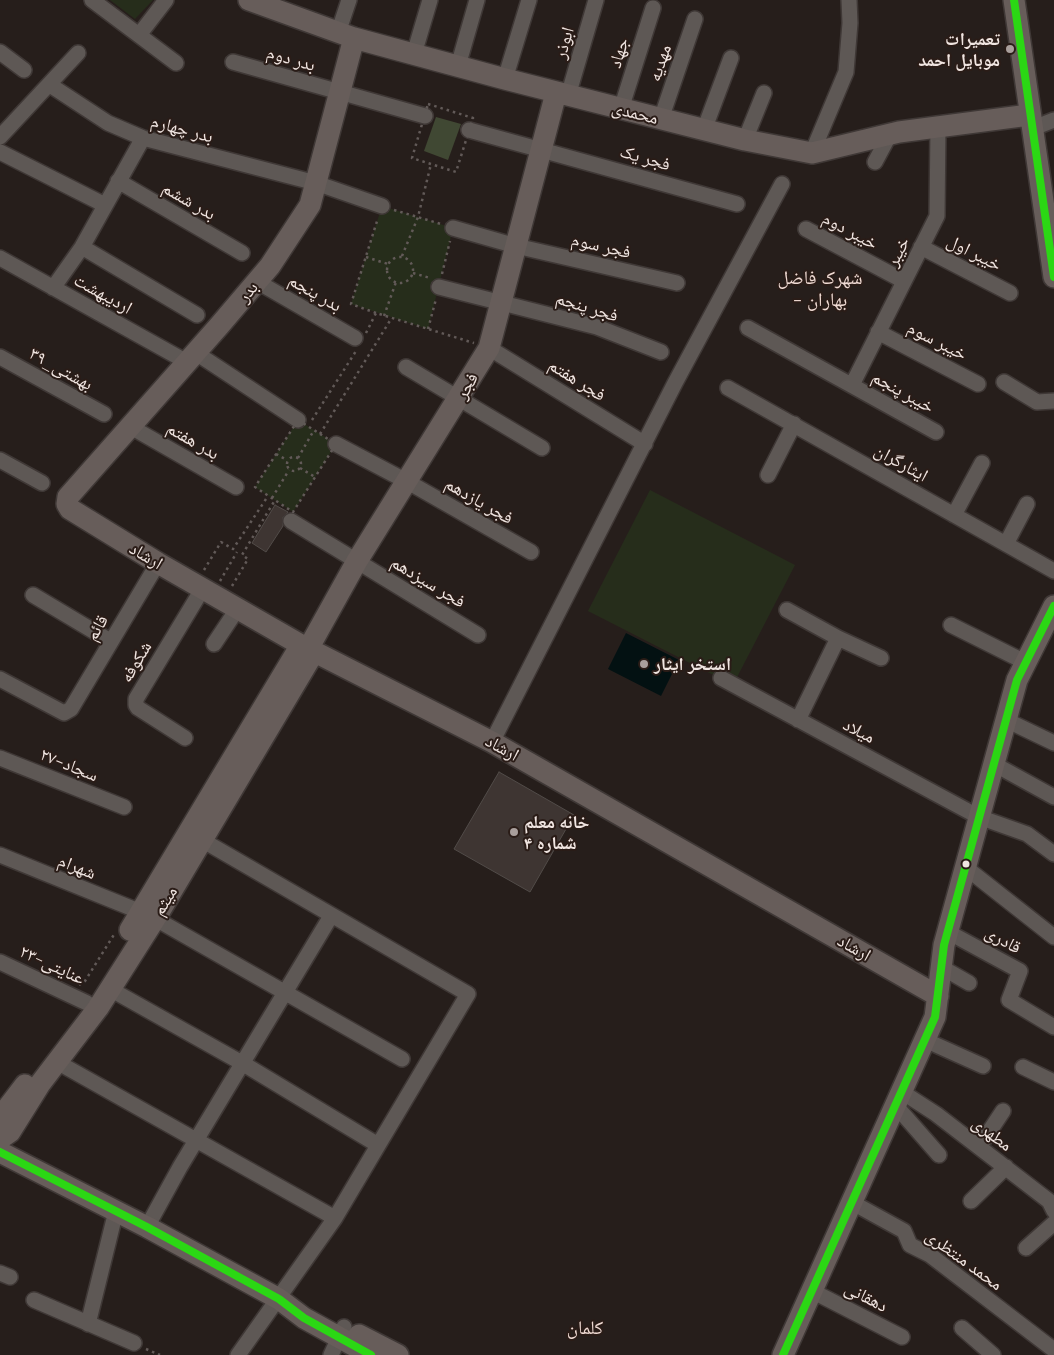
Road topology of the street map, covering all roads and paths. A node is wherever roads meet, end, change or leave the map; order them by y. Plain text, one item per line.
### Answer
1 (92, 0) edge
2 (166, 0) edge
3 (250, 0) edge
4 (348, 0) edge
5 (430, 0) edge
6 (477, 0) edge
7 (529, 0) edge
8 (596, 0) edge
9 (849, 0) edge
10 (1014, 0) edge
11 (284, 6) edge
12 (652, 8) dead end
13 (695, 19) dead end
14 (139, 35) junction
15 (346, 35) junction
16 (0, 52) edge
17 (78, 53) dead end
18 (414, 54) junction
19 (731, 58) dead end
20 (233, 62) dead end
21 (176, 63) dead end
22 (458, 66) junction
23 (24, 70) dead end
24 (505, 79) junction
25 (50, 85) junction
26 (340, 92) junction
27 (764, 94) dead end
28 (562, 95) junction
29 (621, 109) junction
30 (425, 116) junction
31 (661, 119) junction
32 (1054, 120) edge
33 (1030, 122) junction
34 (938, 127) junction
35 (469, 130) junction
36 (704, 130) junction
37 (890, 134) junction
38 (0, 137) edge
39 (143, 138) junction
40 (745, 140) junction
41 (543, 149) junction
42 (0, 152) edge
43 (812, 153) junction
44 (875, 162) dead end
45 (431, 164) junction
46 (118, 181) junction
47 (316, 183) junction
48 (782, 184) dead end
49 (737, 204) dead end
50 (105, 205) junction
51 (382, 206) junction
52 (1049, 213) edge
53 (418, 217) junction
54 (453, 228) joint
55 (806, 229) dead end
56 (516, 246) junction
57 (82, 247) junction
58 (921, 247) junction
59 (242, 253) dead end
60 (402, 256) junction
61 (366, 257) junction
62 (0, 258) edge
63 (388, 264) junction
64 (412, 273) junction
65 (1054, 277) edge
66 (256, 281) junction
67 (904, 281) junction
68 (396, 282) junction
69 (435, 282) joint
70 (677, 283) dead end
71 (53, 288) junction
72 (1010, 293) dead end
73 (501, 302) junction
74 (376, 313) junction
75 (197, 315) dead end
76 (384, 316) junction
77 (391, 319) junction
78 (748, 328) dead end
79 (878, 332) junction
80 (359, 341) junction
81 (490, 348) junction
82 (661, 352) dead end
83 (0, 357) edge
84 (191, 358) junction
85 (406, 367) dead end
86 (1004, 382) dead end
87 (978, 384) dead end
88 (852, 385) junction
89 (728, 388) dead end
90 (460, 397) junction
91 (1054, 401) edge
92 (104, 414) dead end
93 (303, 423) junction
94 (794, 424) junction
95 (131, 427) junction
96 (314, 430) junction
97 (936, 432) dead end
98 (320, 434) junction
99 (336, 444) junction
100 (645, 444) junction
101 (542, 448) dead end
102 (276, 454) junction
103 (298, 458) junction
104 (0, 460) edge
105 (287, 460) junction
106 (982, 463) dead end
107 (300, 468) junction
108 (290, 470) junction
109 (768, 475) dead end
110 (315, 477) junction
111 (408, 482) junction
112 (42, 483) dead end
113 (236, 487) dead end
114 (268, 496) junction
115 (274, 499) junction
116 (67, 504) joint
117 (1027, 504) dead end
118 (954, 515) junction
119 (291, 521) dead end
120 (1006, 544) junction
121 (233, 550) junction
122 (237, 552) junction
123 (531, 552) dead end
124 (242, 555) junction
125 (358, 561) junction
126 (158, 563) junction
127 (1054, 571) edge
128 (33, 595) dead end
129 (214, 595) junction
130 (1054, 606) edge
131 (787, 610) dead end
132 (951, 625) dead end
133 (478, 635) dead end
134 (838, 638) junction
135 (110, 641) junction
136 (214, 644) dead end
137 (304, 655) junction
138 (881, 658) dead end
139 (1025, 662) junction
140 (721, 678) dead end
141 (0, 679) edge
142 (798, 720) junction
143 (1006, 720) junction
144 (185, 738) dead end
145 (492, 742) junction
146 (1054, 743) edge
147 (0, 758) edge
148 (994, 764) junction
149 (1054, 797) edge
150 (124, 807) dead end
151 (979, 817) junction
152 (202, 840) junction
153 (0, 854) edge
154 (1054, 854) edge
155 (965, 868) junction
156 (148, 915) junction
157 (331, 916) junction
158 (115, 932) dead end
159 (948, 932) junction
160 (1054, 936) edge
161 (0, 962) edge
162 (942, 966) junction
163 (70, 982) dead end
164 (970, 983) dead end
165 (110, 989) junction
166 (285, 992) junction
167 (938, 996) junction
168 (87, 1003) junction
169 (1054, 1026) edge
170 (925, 1040) junction
171 (402, 1059) dead end
172 (57, 1062) junction
173 (242, 1064) junction
174 (983, 1066) dead end
175 (1023, 1068) dead end
176 (1054, 1082) edge
177 (899, 1099) junction
178 (1003, 1111) dead end
179 (0, 1118) edge
180 (0, 1139) edge
181 (197, 1139) junction
182 (378, 1145) junction
183 (980, 1147) junction
184 (0, 1152) edge
185 (939, 1155) dead end
186 (1006, 1167) junction
187 (971, 1202) dead end
188 (853, 1203) junction
189 (116, 1211) junction
190 (1054, 1211) edge
191 (335, 1218) junction
192 (1054, 1223) edge
193 (146, 1227) junction
194 (1026, 1248) dead end
195 (812, 1291) junction
196 (34, 1300) dead end
197 (279, 1300) junction
198 (88, 1324) junction
199 (962, 1328) dead end
200 (902, 1337) dead end
201 (338, 1340) edge
202 (134, 1343) dead end
203 (1054, 1350) edge
204 (238, 1355) edge
205 (371, 1355) edge
206 (398, 1355) edge
207 (783, 1355) edge
208 (993, 1355) edge

1 - 14 street
2 - 14 street
3 - 11 street, محمدی
4 - 15 street
5 - 18 street
6 - 22 street
7 - 24 street
8 - 28 street, ابوذر
9 - 43 street
10 - 33 street
11 - 15 street, محمدی
12 - 29 street, جهاد
13 - 31 street, مهدیه
14 - 21 street
15 - 18 street, محمدی
15 - 26 street, بدر
16 - 23 street
17 - 25 street
18 - 22 street, محمدی
19 - 36 street
20 - 26 street, بدر دوم
22 - 24 street, محمدی
24 - 28 street, محمدی
25 - 38 street
25 - 39 street, بدر چهارم
26 - 30 street, بدر دوم
26 - 47 street, بدر
27 - 40 street
28 - 29 street, محمدی
28 - 41 street, فجر
29 - 31 street, محمدی
30 - 35 path
30 - 45 path
31 - 36 street, محمدی
32 - 33 street
33 - 34 street, محمدی
33 - 52 street
34 - 37 street, محمدی
34 - 58 street, خیبر
35 - 41 street, فجر یک
35 - 45 path
36 - 40 street, محمدی
37 - 43 street, محمدی
37 - 44 street
39 - 46 street
39 - 47 street, بدر چهارم
40 - 43 street, محمدی
41 - 49 street, فجر یک
41 - 56 street, فجر
42 - 50 street
45 - 53 path
46 - 50 street
46 - 59 street, بدر ششم
47 - 51 street, بدر چهارم
47 - 66 street, بدر
48 - 100 street
50 - 57 street
51 - 53 path
51 - 61 path
52 - 65 street
53 - 54 path
53 - 60 path
54 - 56 street, فجر سوم
55 - 67 street, خیبر دوم
56 - 70 street, فجر سوم
56 - 73 street, فجر
57 - 71 street
57 - 75 street
58 - 67 street, خیبر
58 - 72 street, خیبر اول
60 - 63 path
60 - 64 path
61 - 63 path
61 - 74 path
62 - 71 street, اردیبهشت
63 - 68 path
64 - 68 path
64 - 69 path
66 - 80 street, بدر پنجم
66 - 84 street, بدر
67 - 79 street, خیبر
68 - 76 path
69 - 73 street, فجر پنجم
71 - 84 street, اردیبهشت
73 - 81 street, فجر
73 - 82 street, فجر پنجم
74 - 76 path
74 - 80 path
76 - 77 path
77 - 81 path
77 - 98 path
78 - 88 street, خیبر پنجم
79 - 87 street, خیبر سوم
79 - 88 street, خیبر
80 - 93 path
81 - 90 street, فجر
81 - 100 street, فجر هفتم
83 - 92 street, ۳۹_بهشتی
84 - 93 street
84 - 95 street, بدر
85 - 90 street
86 - 91 street
88 - 97 street, خیبر پنجم
89 - 94 street, ایثارگران
90 - 101 street
90 - 111 street, فجر
93 - 96 path
93 - 102 path
94 - 109 street
94 - 118 street, ایثارگران
95 - 113 street, بدر هفتم
95 - 116 street, بدر
96 - 98 path
96 - 103 path
98 - 99 path
99 - 110 path
99 - 111 street, فجر یازدهم
100 - 145 street
102 - 105 path
102 - 114 path
103 - 105 path
103 - 107 path
104 - 112 street
105 - 108 path
106 - 118 street
107 - 108 path
107 - 110 path
108 - 115 path
110 - 115 path
111 - 123 street, فجر یازدهم
111 - 125 street, فجر
114 - 115 path
114 - 121 path
115 - 124 path
116 - 126 street, ارشاد
117 - 120 street
118 - 120 street, ایثارگران
119 - 125 street, فجر سیزدهم
120 - 127 street, ایثارگران
121 - 122 path
121 - 129 path
122 - 124 path
122 - 129 path
124 - 129 path
125 - 133 street, فجر سیزدهم
125 - 137 street, فجر
126 - 129 street, ارشاد
126 - 135 street, قائم
128 - 135 street
129 - 136 street
129 - 137 street, ارشاد
129 - 144 street, شکوفه
130 - 139 street
131 - 134 street
132 - 139 street
134 - 138 street
134 - 142 street
135 - 141 street, قائم
137 - 145 street, ارشاد
137 - 152 street, میثم
137 - 156 street, میثم
139 - 143 street
140 - 142 street, میلاد
142 - 151 street, میلاد
143 - 146 street
143 - 148 street
145 - 167 street, ارشاد
147 - 150 street, ۲۷-سجاد
148 - 149 street
148 - 151 street
151 - 154 street, میلاد
151 - 155 street
152 - 156 street, میثم
152 - 157 street
153 - 156 street, شهرام
155 - 159 street
155 - 160 street
156 - 165 street, میثم
156 - 166 street, شهرام
156 - 168 street, میثم
157 - 166 street
157 - 182 street
158 - 163 path
159 - 162 street
159 - 169 street, قادری
161 - 168 street, ۲۳-عنایتی
162 - 164 street
162 - 167 street
165 - 172 street, میثم
165 - 173 street
166 - 171 street, شهرام
166 - 173 street
167 - 170 street
168 - 179 street, میثم
170 - 174 street
170 - 177 street
172 - 180 street, میثم
172 - 181 street
173 - 181 street
173 - 182 street
175 - 176 street
177 - 183 street, مطهری
177 - 185 street
177 - 188 street
178 - 183 street
181 - 191 street
181 - 193 street
182 - 191 street
183 - 186 street, مطهری
184 - 189 street
186 - 187 street
186 - 190 street, مطهری
188 - 195 street
188 - 203 street, محمد منتظری
189 - 193 street
189 - 198 street
191 - 197 street
192 - 194 street
193 - 197 street
195 - 200 street, دهقانی
195 - 207 street
196 - 198 street
197 - 201 street
197 - 204 street
198 - 202 street
199 - 208 street
201 - 205 street
201 - 206 street

